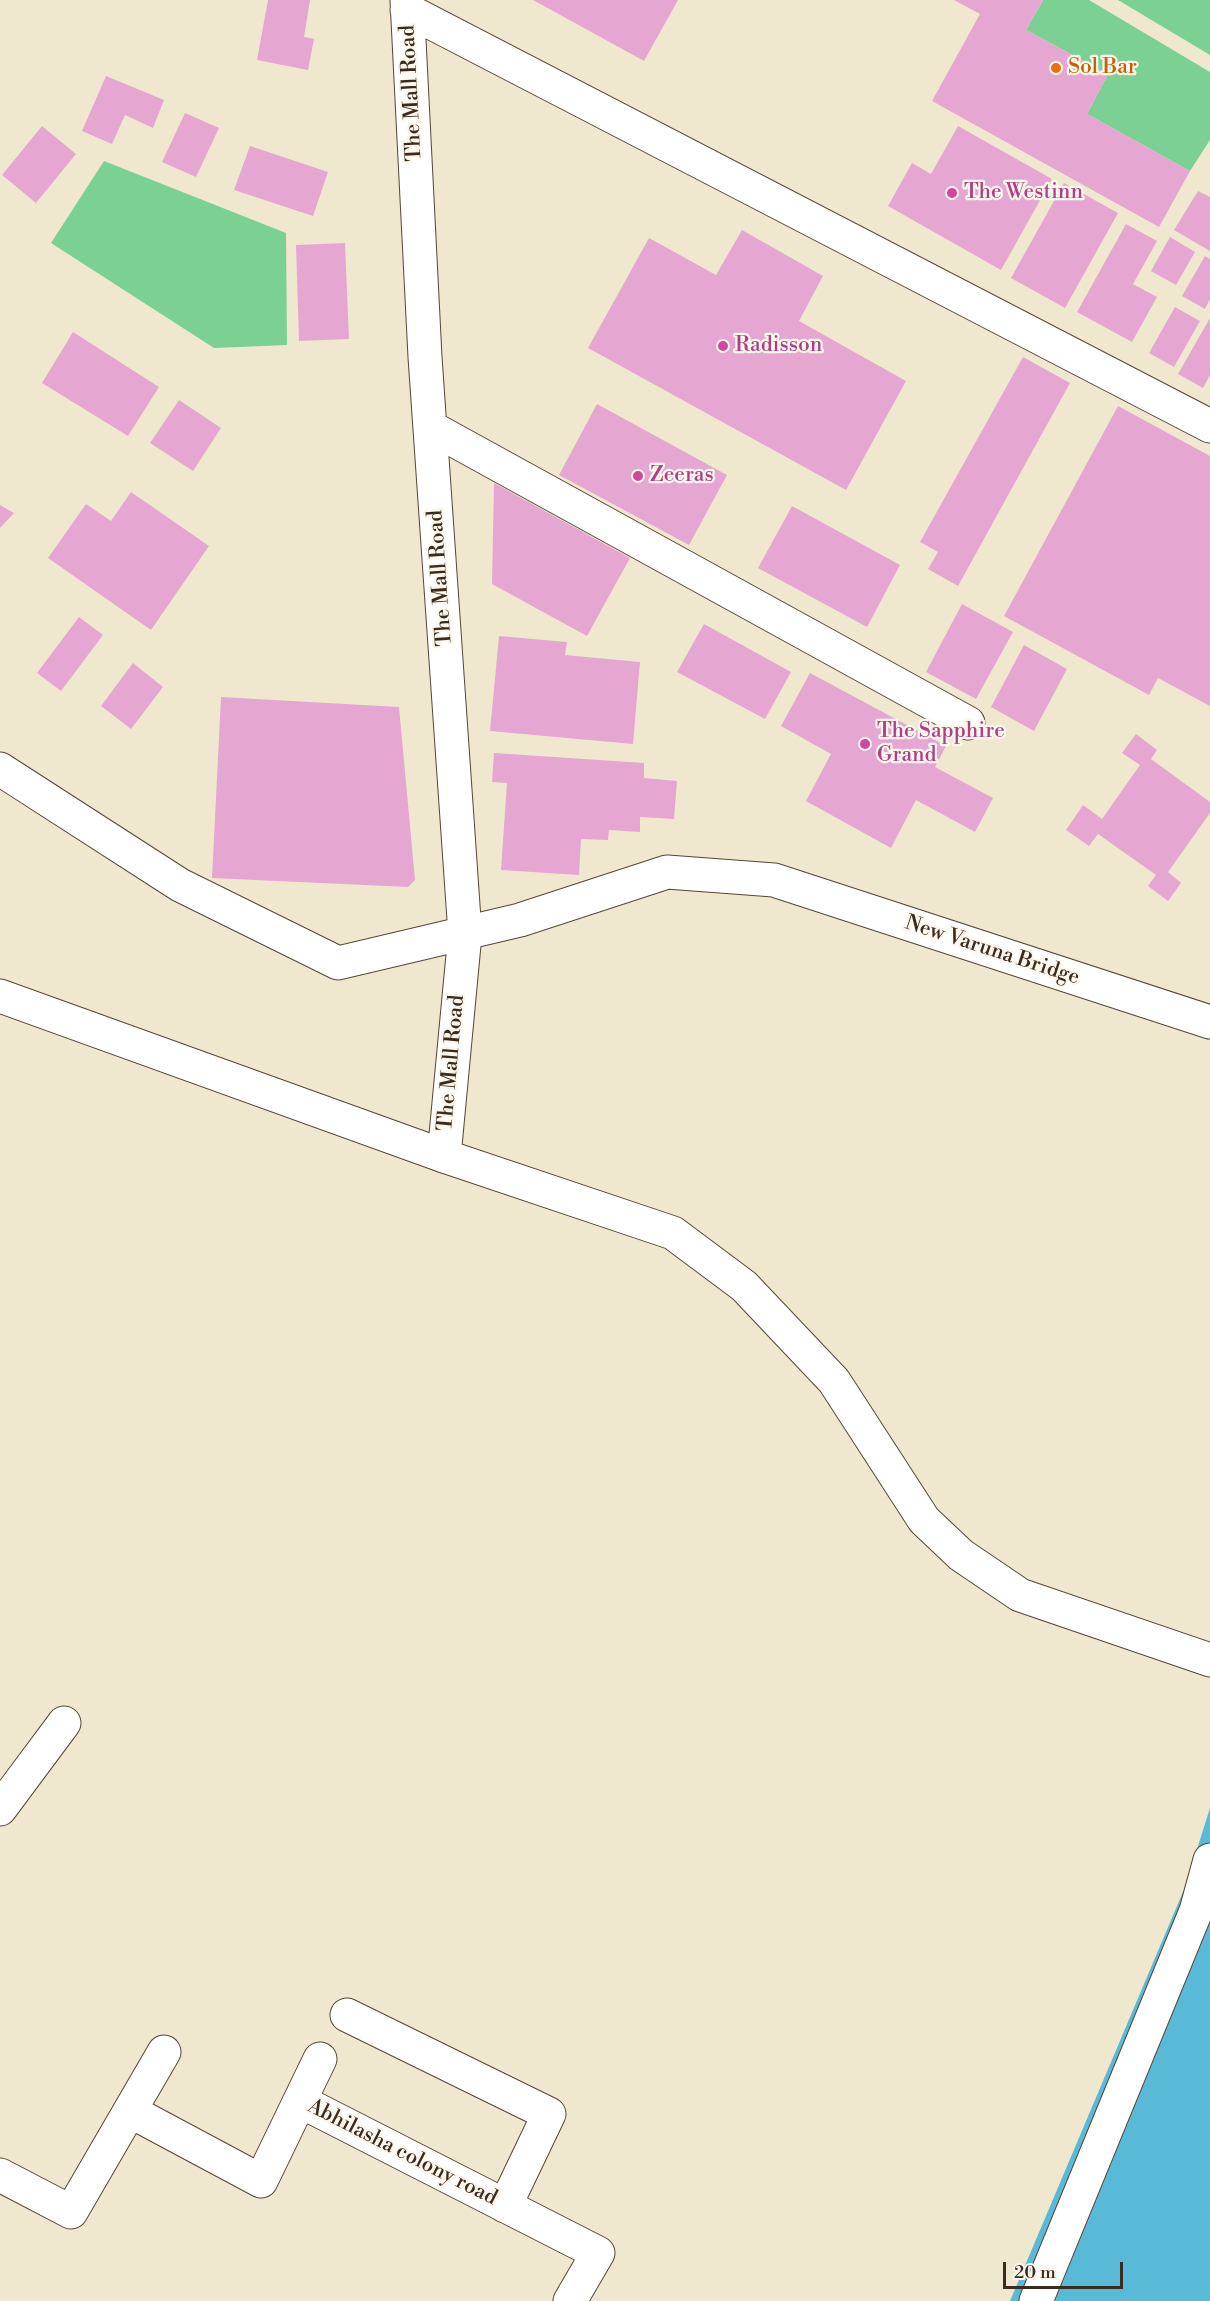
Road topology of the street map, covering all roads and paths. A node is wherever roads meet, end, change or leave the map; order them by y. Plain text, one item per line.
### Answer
1 (407, 5) edge
2 (1210, 426) edge
3 (430, 427) junction
4 (968, 723) dead end
5 (0, 769) edge
6 (465, 934) junction
7 (0, 996) edge
8 (1210, 1022) edge
9 (444, 1156) junction
10 (1210, 1660) edge
11 (64, 1723) dead end
12 (0, 1809) edge
13 (1210, 1860) edge
14 (347, 2015) dead end
15 (164, 2052) dead end
16 (320, 2059) dead end
17 (300, 2101) junction
18 (130, 2111) junction
19 (0, 2175) edge
20 (505, 2206) junction
21 (570, 2301) edge
22 (1036, 2301) edge

1 - 2 street
1 - 3 street, The Mall Road
3 - 4 street
3 - 6 street, The Mall Road
5 - 6 street, New Varuna Bridge
6 - 8 street, New Varuna Bridge
6 - 9 street, The Mall Road
7 - 9 street
9 - 10 street
11 - 12 street
13 - 22 street
14 - 20 street, Abhilasha colony road
15 - 18 street
16 - 17 street, Abhilasha colony road
17 - 18 street, Abhilasha colony road
17 - 20 street, Abhilasha colony road
18 - 19 street
20 - 21 street, Abhilasha colony road

